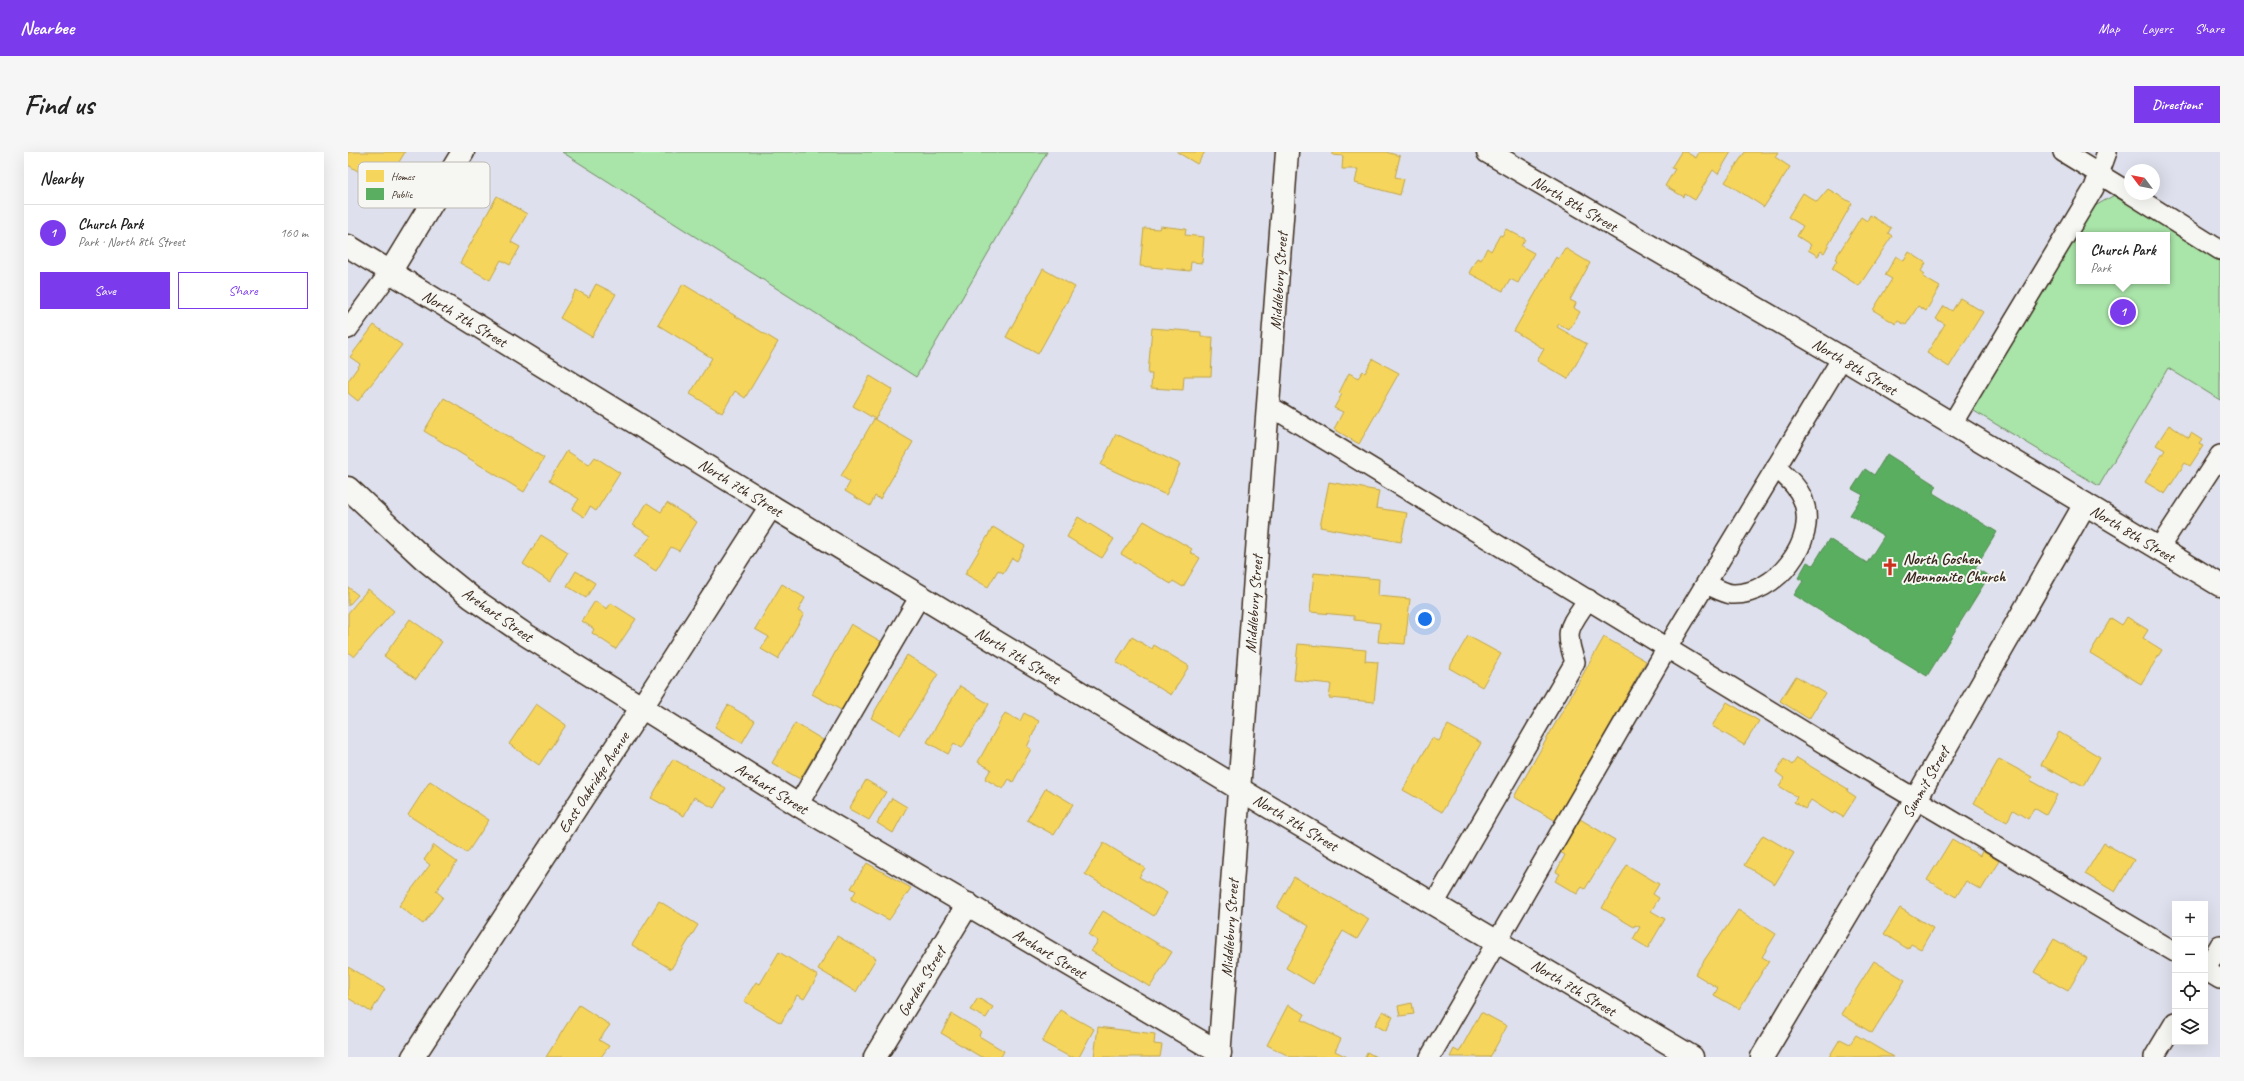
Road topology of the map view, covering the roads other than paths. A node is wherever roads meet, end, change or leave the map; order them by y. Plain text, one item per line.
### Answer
1 (463, 152) edge
2 (1287, 152) edge
3 (1488, 152) edge
4 (2063, 152) edge
5 (2107, 152) edge
6 (1511, 158) edge
7 (457, 162) edge
8 (2098, 173) junction
9 (2124, 190) edge
10 (2141, 200) edge
11 (429, 208) edge
12 (348, 246) edge
13 (2220, 250) edge
14 (390, 272) junction
15 (348, 329) edge
16 (1842, 358) junction
17 (1268, 405) junction
18 (1952, 424) junction
19 (2220, 455) edge
20 (1776, 467) junction
21 (348, 488) edge
22 (2085, 504) junction
23 (771, 506) junction
24 (2159, 548) junction
25 (1706, 584) junction
26 (2220, 585) edge
27 (920, 596) junction
28 (1588, 599) junction
29 (1668, 648) junction
30 (642, 707) junction
31 (1239, 788) junction
32 (1916, 799) junction
33 (798, 805) junction
34 (968, 904) junction
35 (1434, 904) junction
36 (1496, 940) junction
37 (2220, 945) edge
38 (2172, 950) edge
39 (2208, 965) edge
40 (2208, 972) edge
41 (2220, 979) edge
42 (2172, 1027) edge
43 (1220, 1055) edge
44 (413, 1057) edge
45 (875, 1057) edge
46 (1430, 1057) edge
47 (1692, 1057) edge
48 (1762, 1057) edge
49 (2154, 1057) edge

1 - 7 street
2 - 17 street, Middlebury Street
3 - 6 street, North 8th Street
4 - 8 lane
5 - 8 lane
6 - 16 street, North 8th Street
8 - 9 lane
8 - 18 lane
10 - 13 lane
11 - 14 street
12 - 14 street, North 7th Street
14 - 15 lane
14 - 23 street, North 7th Street
16 - 18 street, North 8th Street
16 - 20 lane
17 - 28 lane
17 - 31 street, Middlebury Street
18 - 22 street, North 8th Street
19 - 24 lane
20 - 25 lane
20 - 25 lane
21 - 30 street, Arehart Street
22 - 24 street, North 8th Street
22 - 32 street, Summit Street
23 - 27 street, North 7th Street
23 - 30 street, East Oakridge Avenue
24 - 26 street, North 8th Street
25 - 29 lane
27 - 31 street, North 7th Street
27 - 33 lane
28 - 29 lane
28 - 35 lane
29 - 32 lane
29 - 36 lane
30 - 33 street, Arehart Street
30 - 44 street, East Oakridge Avenue
31 - 35 street, North 7th Street
31 - 43 street, Middlebury Street
32 - 38 lane
32 - 48 street, Summit Street
33 - 34 street, Arehart Street
34 - 43 street, Arehart Street
34 - 45 street, Garden Street
35 - 36 street, North 7th Street
36 - 46 lane
36 - 47 street, North 7th Street
37 - 39 lane
40 - 41 lane
42 - 49 lane

